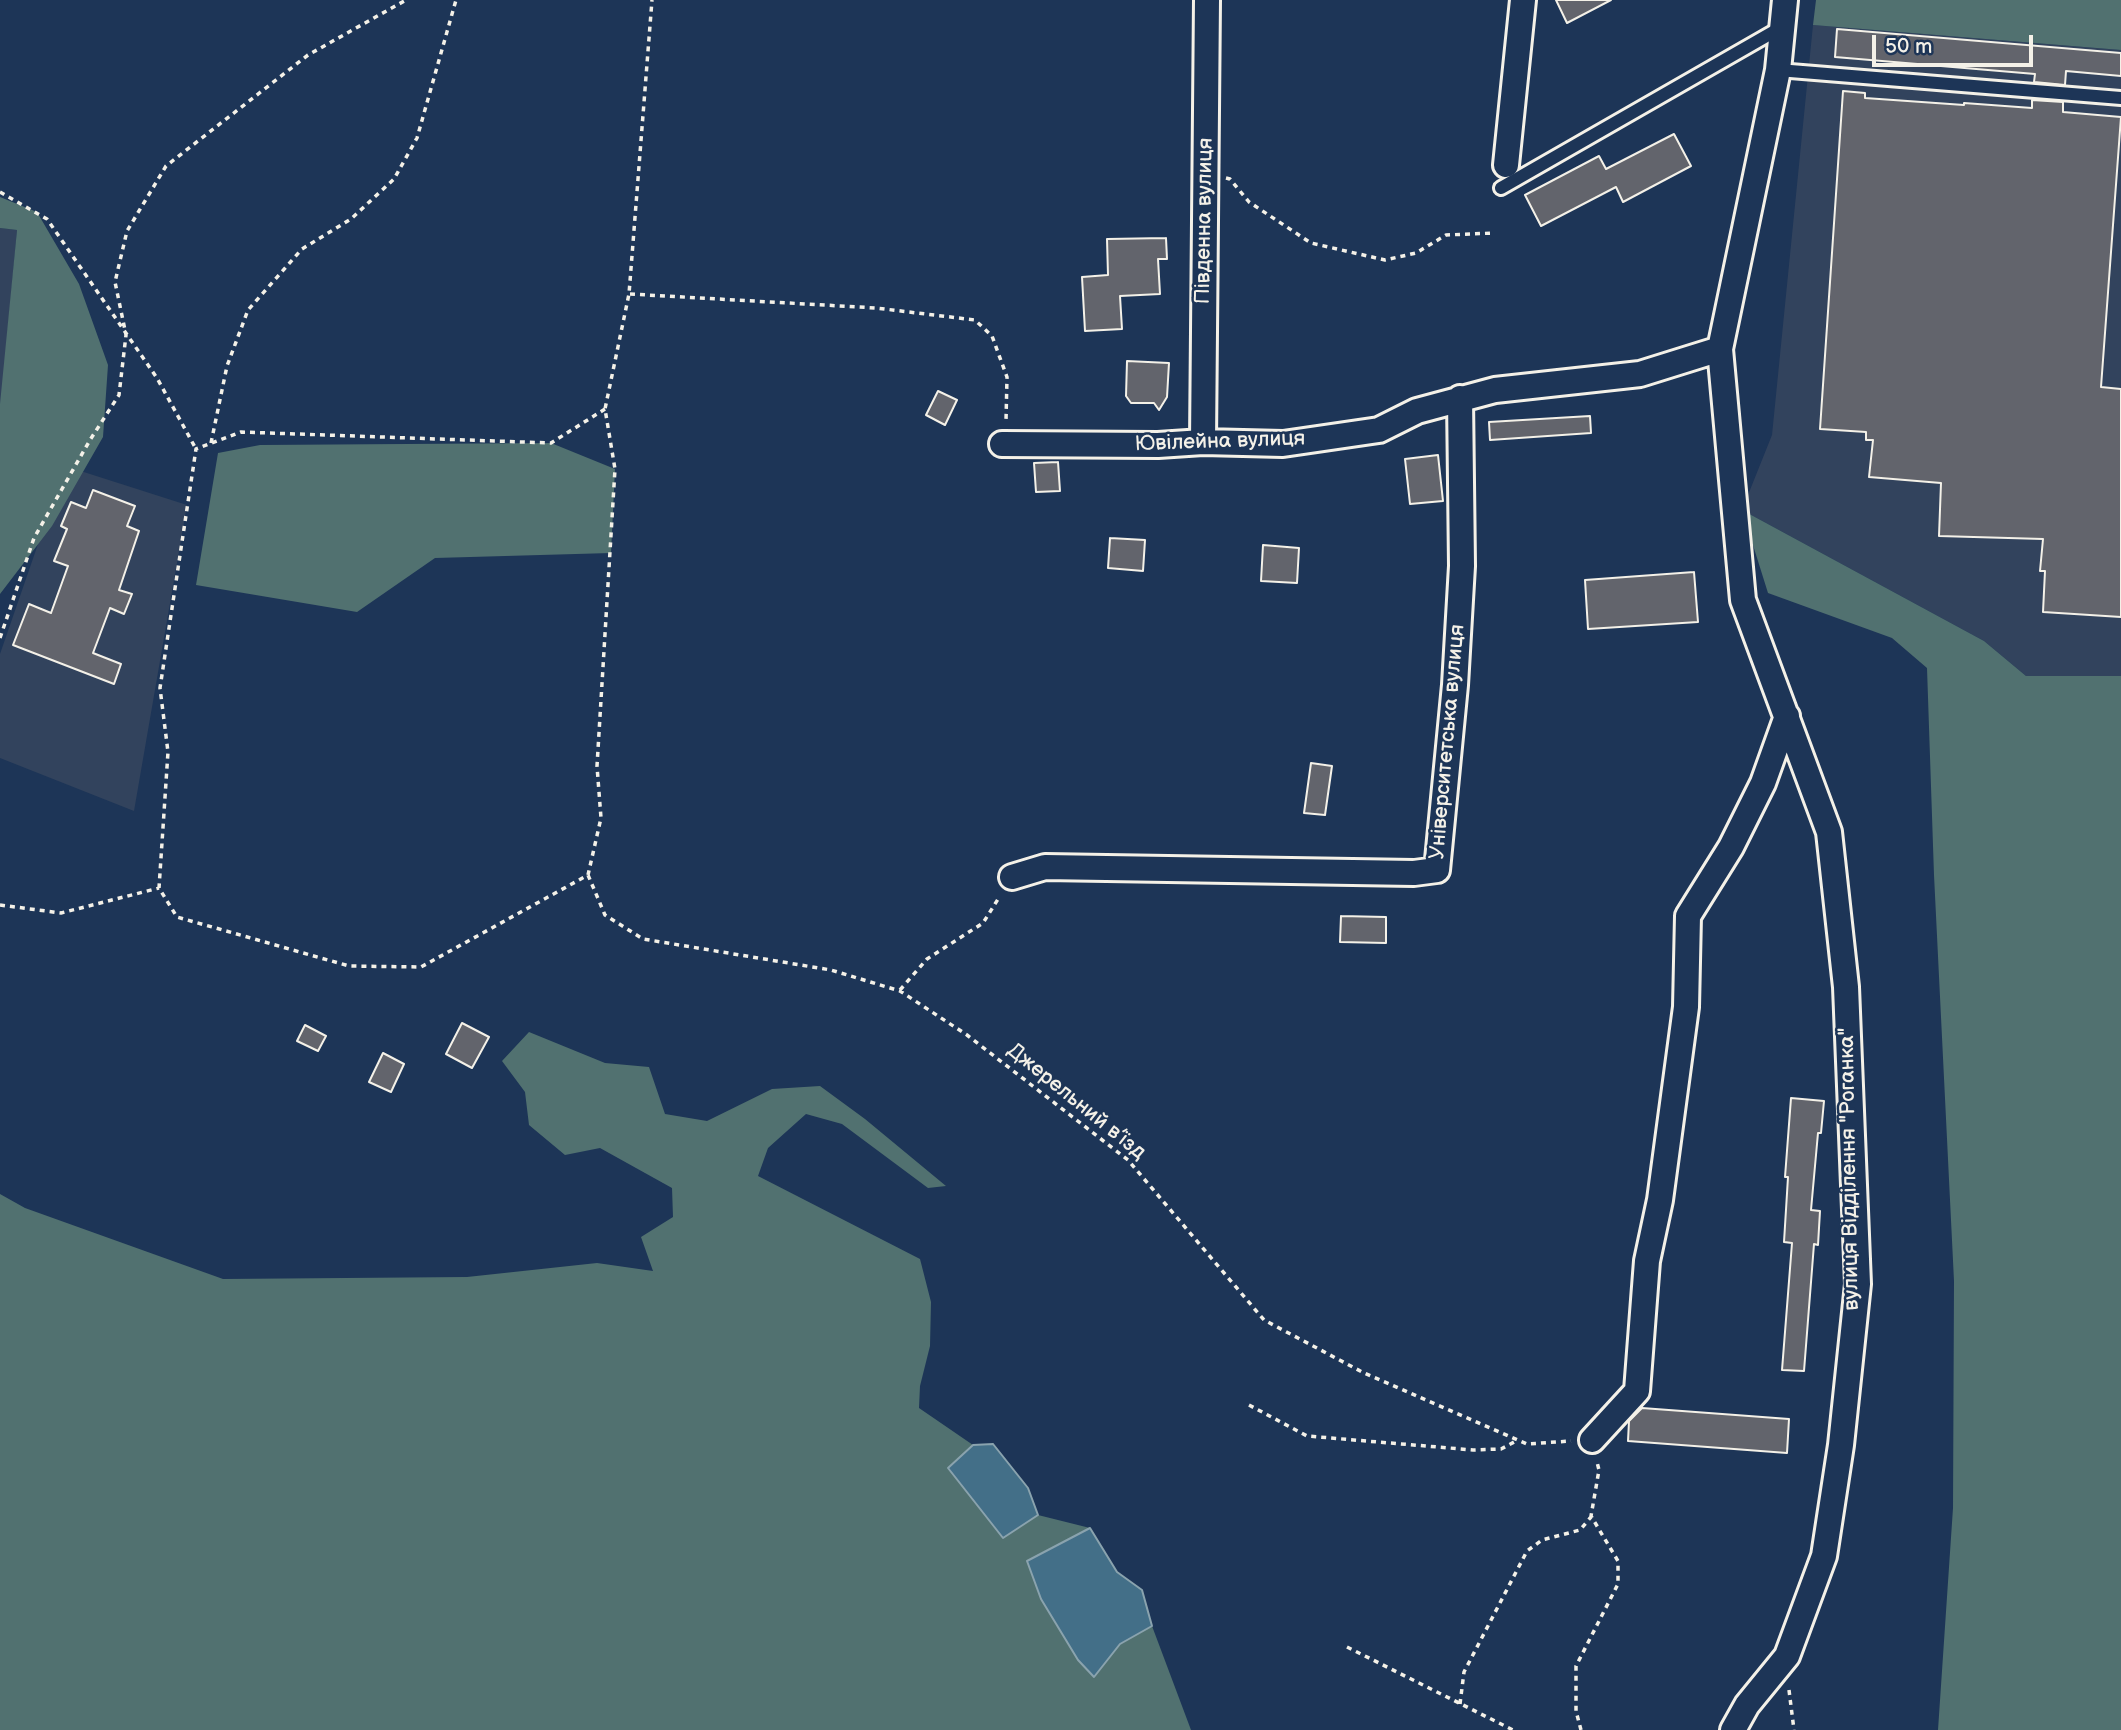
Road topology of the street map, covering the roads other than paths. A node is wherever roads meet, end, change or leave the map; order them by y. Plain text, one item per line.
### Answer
1 (1207, 0) edge
2 (1523, 0) edge
3 (1785, 0) edge
4 (1783, 27) junction
5 (1778, 69) junction
6 (2121, 99) edge
7 (1504, 176) joint
8 (1720, 349) junction
9 (1460, 398) junction
10 (1203, 442) junction
11 (1002, 444) road end
12 (1787, 716) junction
13 (1012, 877) road end
14 (1592, 1440) road end
15 (1732, 1730) edge

1 - 10 street, Південна вулиця
2 - 7 street
3 - 4 street, вулиця Відділення "Роганка"
4 - 5 street, вулиця Відділення "Роганка"
4 - 7 lane
5 - 6 lane
5 - 8 street, вулиця Відділення "Роганка"
8 - 9 street, Ювілейна вулиця
8 - 12 street, вулиця Відділення "Роганка"
9 - 10 street, Ювілейна вулиця
9 - 13 street, Університетська вулиця
10 - 11 street, Ювілейна вулиця
12 - 14 street
12 - 15 street, вулиця Відділення "Роганка"

